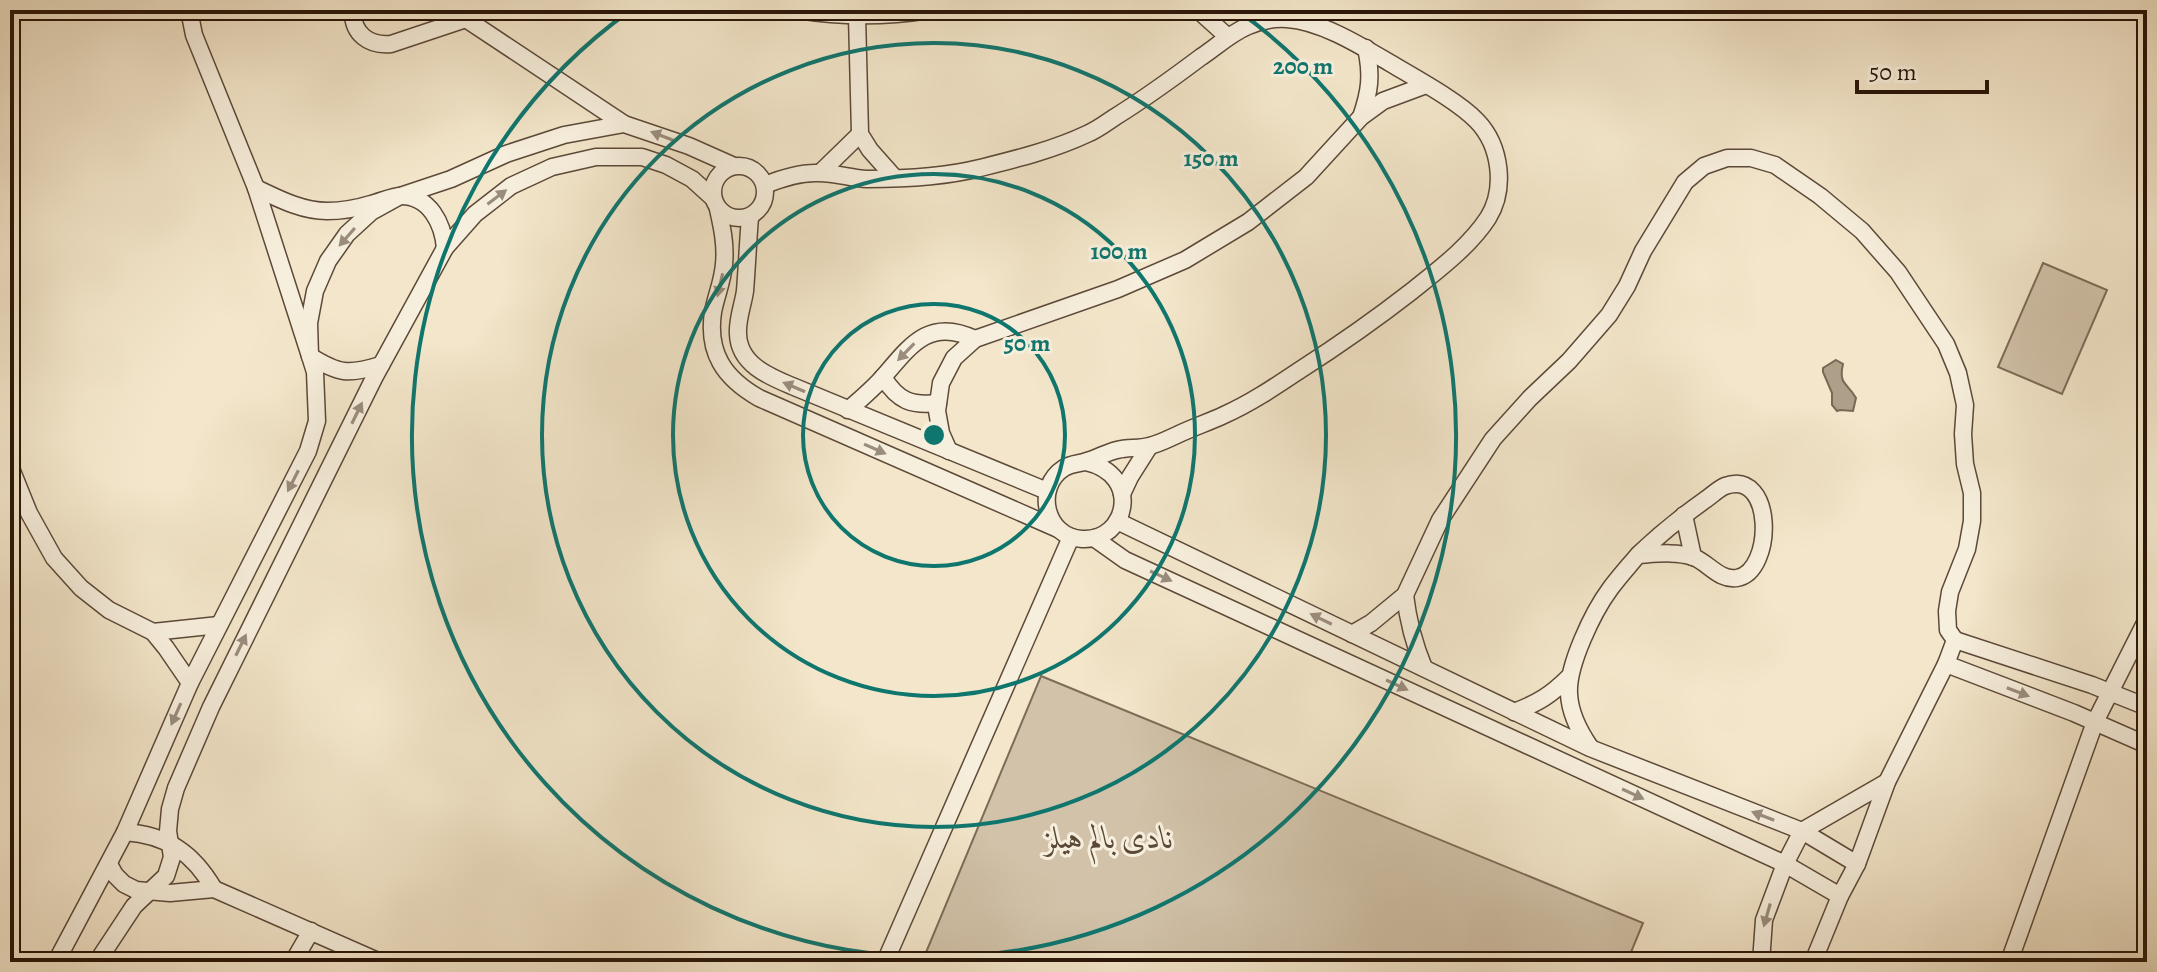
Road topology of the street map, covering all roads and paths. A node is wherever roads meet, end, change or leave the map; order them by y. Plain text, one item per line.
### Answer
1 (189, 10) edge
2 (353, 10) edge
3 (798, 10) edge
4 (929, 10) edge
5 (1198, 10) edge
6 (463, 14) edge
7 (857, 16) junction
8 (1228, 37) junction
9 (1366, 48) junction
10 (1426, 85) junction
11 (1361, 117) junction
12 (624, 124) junction
13 (860, 134) junction
14 (734, 166) junction
15 (821, 172) junction
16 (894, 177) junction
17 (765, 185) junction
18 (256, 188) junction
19 (400, 196) junction
20 (716, 204) junction
21 (750, 217) junction
22 (445, 248) junction
23 (975, 339) junction
24 (310, 356) junction
25 (381, 365) junction
26 (883, 377) junction
27 (938, 403) junction
28 (848, 410) junction
29 (1149, 447) junction
30 (949, 451) junction
31 (1086, 462) junction
32 (10, 466) edge
33 (1047, 491) junction
34 (1122, 494) junction
35 (1684, 515) junction
36 (1117, 521) junction
37 (1065, 533) junction
38 (1094, 538) junction
39 (1638, 555) junction
40 (1693, 557) junction
41 (1405, 595) junction
42 (2147, 619) edge
43 (219, 625) junction
44 (153, 632) junction
45 (1352, 634) junction
46 (1955, 640) junction
47 (1946, 664) junction
48 (1424, 668) junction
49 (1569, 677) junction
50 (190, 683) junction
51 (2110, 693) junction
52 (2147, 707) edge
53 (1514, 712) junction
54 (2095, 722) junction
55 (2147, 745) edge
56 (1590, 748) junction
57 (1887, 782) junction
58 (1802, 831) junction
59 (125, 832) junction
60 (170, 843) junction
61 (109, 864) junction
62 (1785, 864) junction
63 (1857, 864) junction
64 (214, 889) junction
65 (148, 892) junction
66 (1840, 896) junction
67 (311, 931) junction
68 (56, 962) edge
69 (97, 962) edge
70 (293, 962) edge
71 (380, 962) edge
72 (885, 962) edge
73 (1761, 962) edge
74 (1813, 962) edge
75 (2009, 962) edge

1 - 18 street
2 - 6 street
3 - 7 street
4 - 7 street
5 - 8 street
6 - 12 street
7 - 13 street
8 - 9 street
8 - 16 street
9 - 10 street
9 - 11 street
10 - 11 street
10 - 29 street
11 - 23 street
14 -> 12 street
12 - 19 street
13 - 15 street
13 - 16 street
14 - 17 street
14 - 20 street
15 - 16 street
15 - 17 street
17 - 21 street
18 - 19 street
18 - 24 street
19 - 22 street
19 -> 24 street
20 - 21 street
22 -> 20 street
20 -> 37 street
28 -> 21 street
22 - 25 street
23 -> 26 street
23 - 27 street
24 - 25 street
24 -> 43 street
60 -> 25 street
26 - 27 street
26 - 28 street
27 - 30 street
28 - 30 street
29 - 31 street
29 - 34 street
30 - 33 street
31 - 33 street
31 - 34 street
32 - 44 street
33 - 37 street
34 - 36 street
35 - 39 street
35 - 40 street
35 - 40 street
36 - 38 street
45 -> 36 street
37 - 38 street
37 - 72 street
38 -> 62 street
39 - 40 street
39 - 49 street
41 - 45 street
41 - 46 street
41 - 48 street
42 - 51 street
43 - 44 street
43 - 50 street
44 - 50 street
45 - 48 street
46 - 47 street
46 - 51 street
47 -> 54 street
47 - 57 street
48 - 53 street
49 - 53 street
49 - 56 street
50 -> 59 street
51 - 52 street
51 - 54 street
53 - 56 street
54 - 55 street
54 - 75 street
58 -> 56 street
57 - 58 street
57 - 63 street
58 - 62 street
58 - 63 street
59 - 60 street
59 - 61 street
60 - 64 street
60 - 65 street
61 - 65 street
61 - 68 street
62 - 66 street
62 -> 73 street
63 - 66 street
64 - 65 street
64 - 67 street
65 - 69 street
66 - 74 street
67 - 70 street
67 - 71 street

